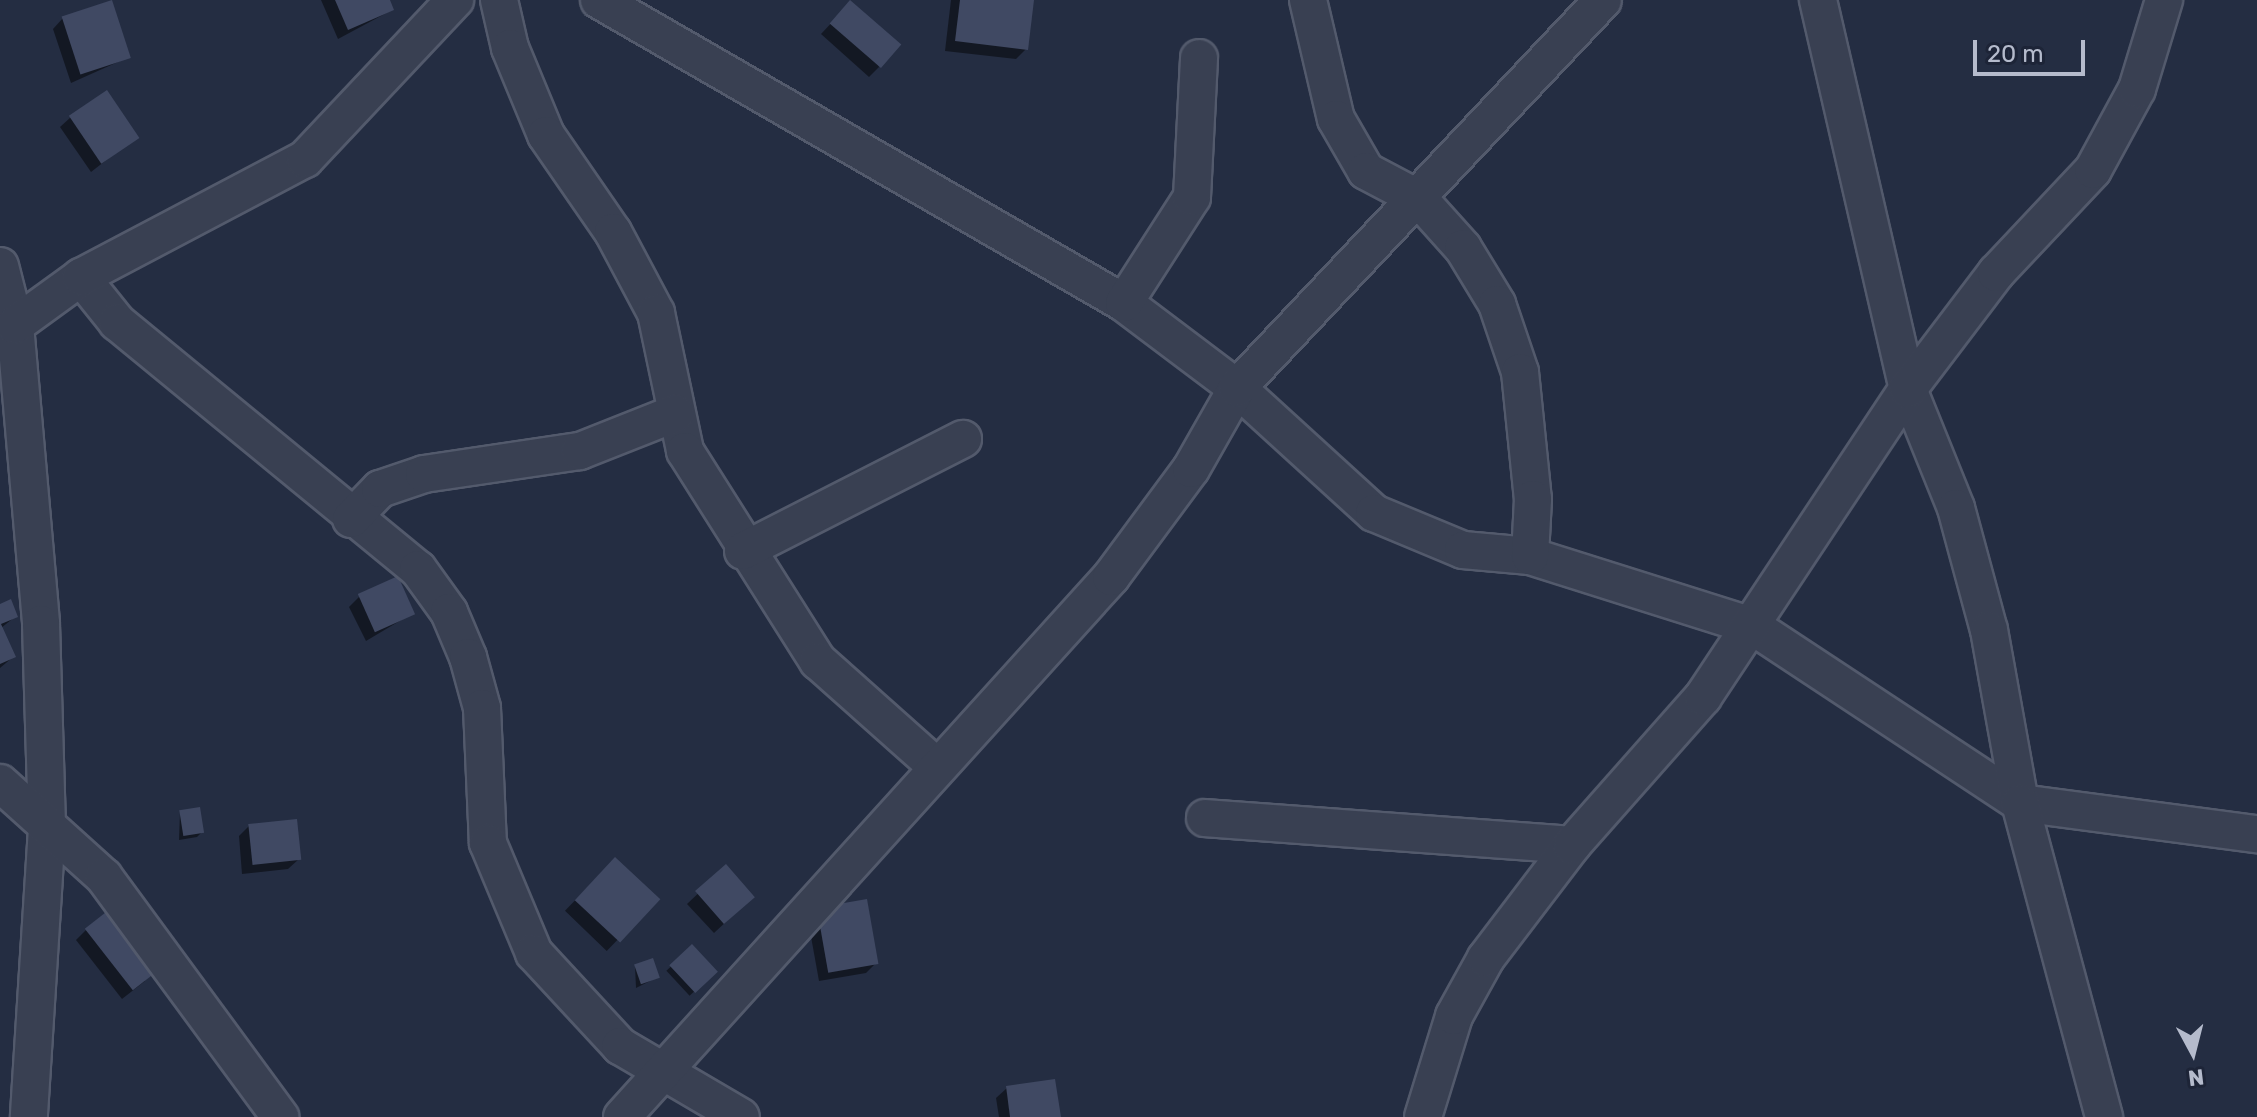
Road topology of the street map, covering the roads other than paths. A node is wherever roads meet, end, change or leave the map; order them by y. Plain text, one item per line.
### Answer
1 (455, 0) edge
2 (499, 0) edge
3 (599, 0) edge
4 (1308, 0) edge
5 (1603, 0) edge
6 (1818, 0) edge
7 (2164, 0) edge
8 (1199, 58) dead end
9 (1419, 199) junction
10 (0, 266) edge
11 (81, 277) junction
12 (1124, 303) junction
13 (15, 325) junction
14 (1237, 388) junction
15 (1908, 389) junction
16 (676, 413) junction
17 (963, 439) dead end
18 (351, 519) junction
19 (743, 551) junction
20 (1530, 556) junction
21 (1752, 626) junction
22 (936, 766) junction
23 (0, 783) edge
24 (2020, 803) junction
25 (1205, 818) dead end
26 (47, 828) junction
27 (2257, 834) edge
28 (1572, 845) junction
29 (656, 1072) junction
30 (29, 1117) edge
31 (280, 1117) edge
32 (622, 1117) edge
33 (741, 1117) edge
34 (1423, 1117) edge
35 (2104, 1117) edge

1 - 11 street
2 - 16 street
3 - 12 street
4 - 9 street
5 - 9 street
6 - 15 street
7 - 15 street
8 - 12 street
9 - 14 street
9 - 20 street
10 - 13 street
11 - 13 street
11 - 18 street
12 - 14 street
13 - 26 street
14 - 20 street
14 - 22 street
15 - 21 street
15 - 24 street
16 - 18 street
16 - 19 street
17 - 19 street
18 - 29 street
19 - 22 street
20 - 21 street
21 - 24 street
21 - 28 street
22 - 29 street
23 - 26 street
24 - 27 street
24 - 35 street
25 - 28 street
26 - 30 street
26 - 31 street
28 - 34 street
29 - 32 street
29 - 33 street

